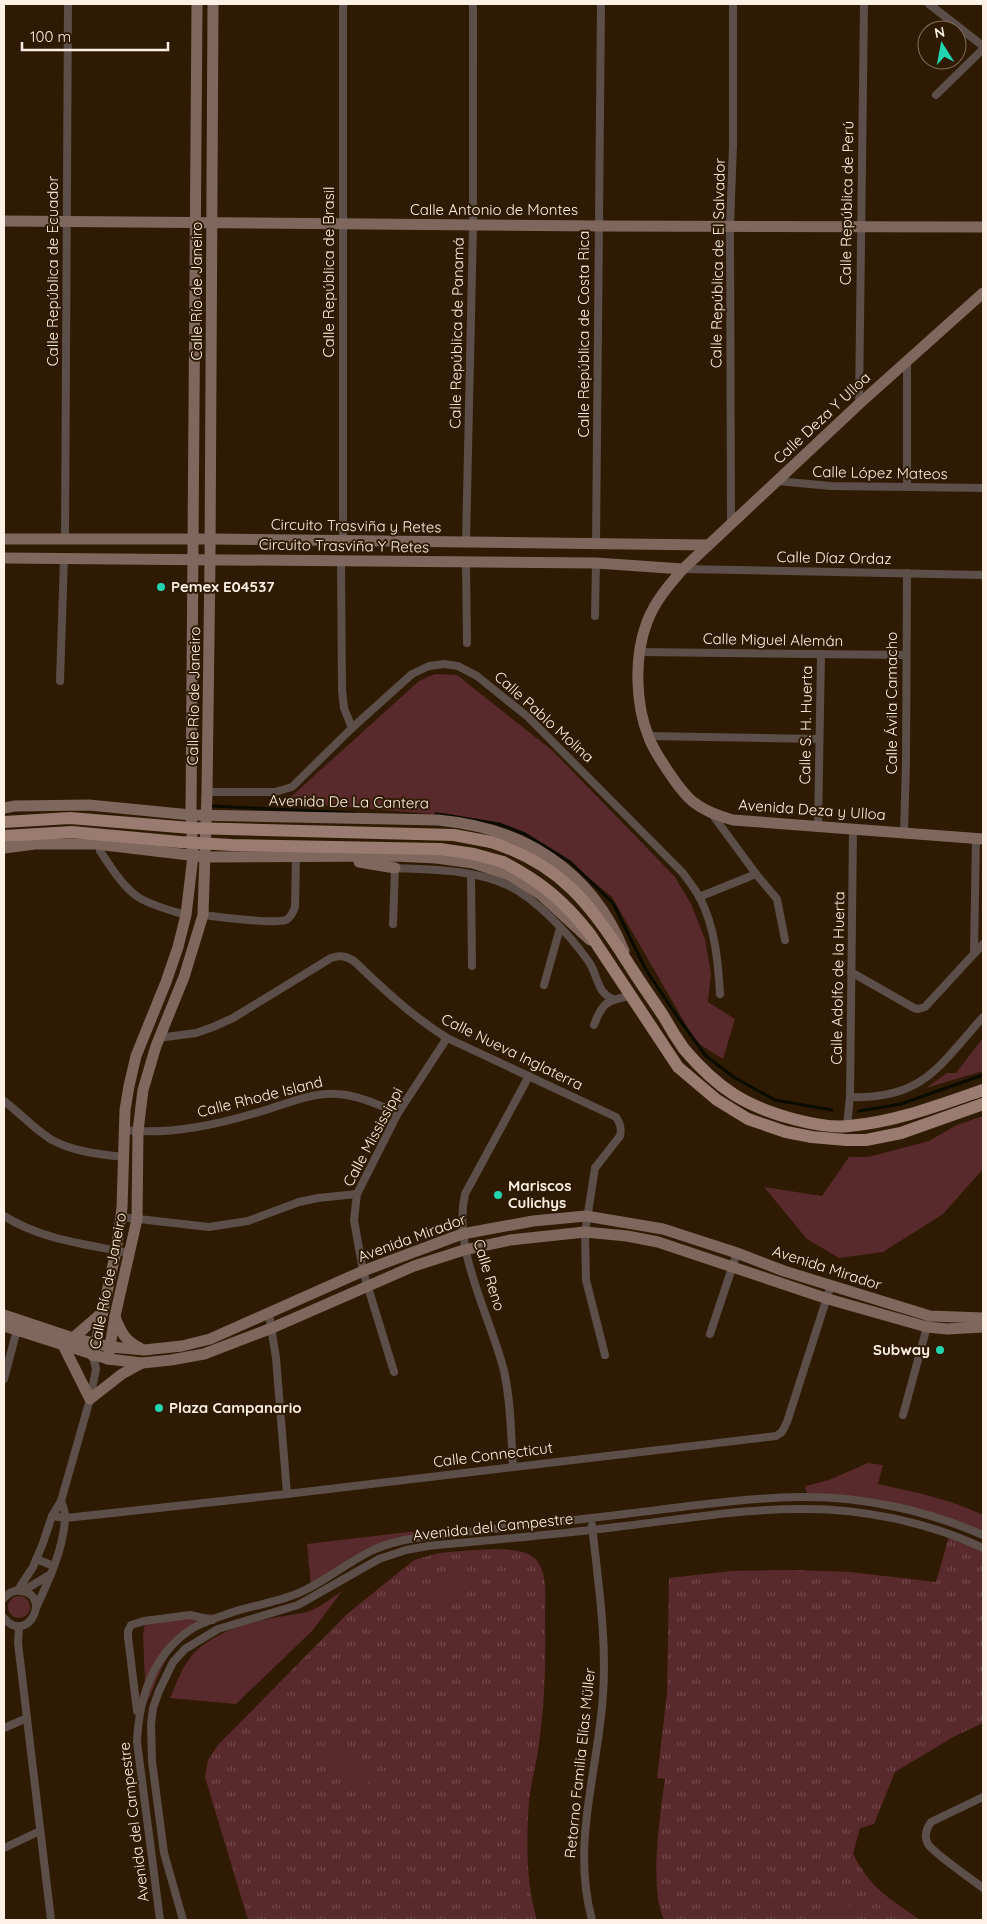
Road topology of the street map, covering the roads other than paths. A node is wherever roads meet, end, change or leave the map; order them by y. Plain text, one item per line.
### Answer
1 (68, 4) edge
2 (197, 4) edge
3 (213, 4) edge
4 (343, 4) edge
5 (473, 4) edge
6 (601, 4) edge
7 (733, 4) edge
8 (864, 4) edge
9 (929, 4) edge
10 (983, 47) edge
11 (936, 95) dead end
12 (4, 221) edge
13 (67, 221) junction
14 (196, 222) junction
15 (213, 222) junction
16 (343, 224) junction
17 (473, 225) junction
18 (599, 226) junction
19 (730, 226) junction
20 (860, 226) junction
21 (983, 227) edge
22 (983, 293) edge
23 (907, 360) junction
24 (859, 404) junction
25 (777, 481) junction
26 (907, 486) junction
27 (983, 488) edge
28 (731, 523) junction
29 (194, 538) junction
30 (4, 539) edge
31 (65, 539) junction
32 (210, 539) junction
33 (343, 540) junction
34 (466, 542) junction
35 (596, 545) junction
36 (707, 545) junction
37 (4, 558) edge
38 (64, 558) junction
39 (194, 559) junction
40 (210, 560) junction
41 (341, 561) junction
42 (466, 562) junction
43 (596, 563) junction
44 (683, 569) junction
45 (907, 573) junction
46 (983, 575) edge
47 (595, 616) dead end
48 (467, 643) dead end
49 (640, 652) junction
50 (821, 654) junction
51 (906, 655) junction
52 (60, 681) dead end
53 (352, 728) junction
54 (648, 736) junction
55 (819, 739) junction
56 (207, 792) junction
57 (4, 808) edge
58 (126, 808) junction
59 (712, 814) junction
60 (191, 815) junction
61 (206, 815) junction
62 (264, 816) junction
63 (4, 822) edge
64 (818, 827) junction
65 (853, 829) junction
66 (904, 832) junction
67 (4, 836) edge
68 (980, 839) edge
69 (4, 848) edge
70 (134, 848) junction
71 (100, 851) dead end
72 (193, 856) junction
73 (206, 857) junction
74 (296, 857) junction
75 (336, 857) junction
76 (260, 858) junction
77 (395, 868) junction
78 (756, 874) junction
79 (471, 875) junction
80 (699, 897) junction
81 (186, 915) junction
82 (203, 916) junction
83 (393, 924) dead end
84 (560, 928) junction
85 (785, 940) dead end
86 (983, 944) edge
87 (598, 947) junction
88 (974, 954) junction
89 (629, 965) junction
90 (472, 966) dead end
91 (851, 972) junction
92 (544, 985) dead end
93 (720, 994) dead end
94 (630, 996) junction
95 (613, 999) junction
96 (983, 1017) edge
97 (594, 1025) dead end
98 (158, 1038) junction
99 (447, 1038) junction
100 (529, 1076) junction
101 (710, 1076) junction
102 (700, 1087) junction
103 (983, 1090) edge
104 (850, 1097) junction
105 (4, 1101) edge
106 (983, 1104) edge
107 (398, 1113) junction
108 (847, 1126) junction
109 (124, 1130) junction
110 (138, 1131) junction
111 (124, 1157) junction
112 (357, 1194) junction
113 (4, 1216) edge
114 (586, 1216) junction
115 (121, 1217) junction
116 (137, 1219) junction
117 (585, 1232) junction
118 (462, 1234) junction
119 (464, 1250) junction
120 (116, 1251) junction
121 (129, 1253) junction
122 (737, 1253) junction
123 (732, 1267) junction
124 (363, 1271) junction
125 (832, 1285) junction
126 (368, 1287) junction
127 (828, 1299) junction
128 (103, 1312) junction
129 (269, 1314) junction
130 (4, 1315) edge
131 (115, 1316) junction
132 (983, 1318) edge
133 (928, 1322) junction
134 (18, 1325) junction
135 (4, 1326) edge
136 (983, 1327) edge
137 (272, 1328) junction
138 (710, 1334) dead end
139 (73, 1338) junction
140 (96, 1344) junction
141 (111, 1346) junction
142 (64, 1347) junction
143 (144, 1350) junction
144 (605, 1355) dead end
145 (92, 1356) junction
146 (108, 1359) junction
147 (142, 1363) junction
148 (96, 1369) junction
149 (394, 1372) dead end
150 (4, 1379) edge
151 (90, 1399) junction
152 (903, 1415) dead end
153 (513, 1466) junction
154 (287, 1494) junction
155 (746, 1500) junction
156 (61, 1501) junction
157 (748, 1512) junction
158 (925, 1514) junction
159 (52, 1516) junction
160 (66, 1518) junction
161 (592, 1518) junction
162 (922, 1526) junction
163 (593, 1530) junction
164 (983, 1535) edge
165 (983, 1548) edge
166 (36, 1559) junction
167 (339, 1569) junction
168 (53, 1570) junction
169 (346, 1578) junction
170 (20, 1590) junction
171 (4, 1598) edge
172 (36, 1608) junction
173 (233, 1612) junction
174 (4, 1618) edge
175 (212, 1620) junction
176 (236, 1623) junction
177 (19, 1626) junction
178 (27, 1718) junction
179 (138, 1720) junction
180 (4, 1728) edge
181 (151, 1740) junction
182 (138, 1742) junction
183 (983, 1797) edge
184 (40, 1831) junction
185 (4, 1848) edge
186 (983, 1888) edge
187 (51, 1920) edge
188 (160, 1920) edge
189 (183, 1920) edge
190 (592, 1920) edge

1 - 13 street, Calle República de Ecuador
2 - 14 main road, Calle Río de Janeiro
3 - 15 main road, Calle Río de Janeiro
4 - 16 street, Calle República de Brasil
5 - 17 street, Calle República de Panamá
6 - 18 street, Calle República de Costa Rica
7 - 19 street, Calle República de El Salvador
8 - 20 street, Calle República de Perú
9 - 10 street
10 - 11 street
12 - 13 main road, Calle Antonio de Montes
13 - 14 main road, Calle Antonio de Montes
13 - 31 street, Calle República de Ecuador
14 - 15 main road, Calle Antonio de Montes
14 - 29 main road, Calle Río de Janeiro
15 - 16 main road, Calle Antonio de Montes
15 - 32 main road, Calle Río de Janeiro
16 - 17 main road, Calle Antonio de Montes
16 - 33 street, Calle República de Brasil
17 - 18 main road, Calle Antonio de Montes
17 - 34 street, Calle República de Panamá
18 - 19 main road, Calle Antonio de Montes
18 - 35 street, Calle República de Costa Rica
19 - 20 main road, Calle Antonio de Montes
19 - 28 street, Calle República de El Salvador
20 - 21 main road, Calle Antonio de Montes
20 - 24 street, Calle República de Perú
22 - 23 main road, Calle Deza Y Ulloa
23 - 24 main road, Calle Deza Y Ulloa
23 - 26 street
24 - 25 main road, Calle Deza Y Ulloa
25 - 26 street, Calle López Mateos
25 - 28 main road, Calle Deza Y Ulloa
26 - 27 street, Calle López Mateos
28 - 36 main road, Calle Deza Y Ulloa
29 - 31 main road, Circuito Trasviña y Retes
29 - 32 main road, Circuito Trasviña y Retes
29 - 39 main road, Calle Río de Janeiro
30 - 31 main road, Circuito Trasviña y Retes
32 - 33 main road, Circuito Trasviña y Retes
32 - 40 main road, Calle Río de Janeiro
33 - 34 main road, Circuito Trasviña y Retes
34 - 35 main road, Circuito Trasviña y Retes
35 - 36 main road, Circuito Trasviña y Retes
36 - 44 main road, Calle Deza Y Ulloa
37 - 38 main road, Circuito Trasviña Y Retes
38 - 39 main road, Circuito Trasviña Y Retes
38 - 52 street
39 - 40 main road, Circuito Trasviña Y Retes
39 - 60 main road, Calle Río de Janeiro
40 - 41 main road, Circuito Trasviña Y Retes
40 - 56 main road, Calle Río de Janeiro
41 - 42 main road, Circuito Trasviña Y Retes
41 - 53 street
42 - 43 main road, Circuito Trasviña Y Retes
42 - 48 street
43 - 44 main road, Circuito Trasviña Y Retes
43 - 47 street
44 - 45 street, Calle Díaz Ordaz
44 - 49 main road, Avenida Deza y Ulloa
45 - 46 street, Calle Díaz Ordaz
45 - 51 street, Calle Ávila Camacho
49 - 50 street, Calle Miguel Alemán
49 - 54 main road, Avenida Deza y Ulloa
50 - 51 street, Calle Miguel Alemán
50 - 55 street, Calle S. H. Huerta
51 - 66 street, Calle Ávila Camacho
53 - 56 street, Calle Pablo Molina
53 - 80 street, Calle Pablo Molina
54 - 55 street
54 - 59 main road, Avenida Deza y Ulloa
55 - 64 street, Calle S. H. Huerta
56 - 61 main road, Calle Río de Janeiro
57 - 58 main road, Avenida De La Cantera
58 - 60 main road, Avenida De La Cantera
58 - 70 main road
59 - 64 main road, Avenida Deza y Ulloa
59 - 78 street
60 - 61 main road, Avenida De La Cantera
60 - 72 main road, Calle Río de Janeiro
61 - 62 main road, Avenida De La Cantera
61 - 73 main road, Calle Río de Janeiro
62 - 76 main road
62 - 89 main road, Avenida De La Cantera
63 - 89 main road, Avenida De La Cantera, bridge
64 - 65 main road, Avenida Deza y Ulloa
65 - 66 main road, Avenida Deza y Ulloa
65 - 91 street, Calle Adolfo de la Huerta
66 - 68 main road, Avenida Deza y Ulloa
67 - 87 main road, bridge
68 - 88 street
69 - 70 main road
70 - 72 main road
71 - 81 street
72 - 73 main road
72 - 81 main road, Calle Río de Janeiro
73 - 76 main road
73 - 82 main road, Calle Río de Janeiro
74 - 75 main road
74 - 76 main road
74 - 82 street
75 - 77 main road
75 - 87 main road
77 - 79 street
77 - 83 street
78 - 80 street
78 - 85 street
79 - 84 street
79 - 90 street
80 - 93 street, Calle Pablo Molina
81 - 109 main road, Calle Río de Janeiro
82 - 98 main road, Calle Río de Janeiro
84 - 92 street
84 - 95 street
86 - 88 street
87 - 94 main road
88 - 91 street
89 - 101 main road, Avenida De La Cantera
91 - 104 street, Calle Adolfo de la Huerta
94 - 95 street
94 - 102 main road
95 - 97 street
96 - 104 street
98 - 99 street, Calle Nueva Inglaterra
98 - 110 main road, Calle Río de Janeiro
99 - 100 street, Calle Nueva Inglaterra
99 - 107 street, Calle Mississippi
100 - 114 street, Calle Nueva Inglaterra
100 - 118 street, Calle Reno
101 - 102 main road
101 - 108 main road, Avenida De La Cantera
102 - 106 main road
103 - 108 main road, Avenida De La Cantera
104 - 108 street, Calle Adolfo de la Huerta
105 - 111 street
107 - 110 street, Calle Rhode Island
107 - 112 street, Calle Mississippi
109 - 110 street, Calle Rhode Island
109 - 111 main road, Calle Río de Janeiro
110 - 116 main road, Calle Río de Janeiro
111 - 115 main road, Calle Río de Janeiro
112 - 116 street
112 - 124 street, Calle Mississippi
113 - 120 street
114 - 117 street, Calle Nueva Inglaterra
114 - 118 main road, Avenida Mirador
114 - 122 main road, Avenida Mirador
115 - 116 street
115 - 120 main road, Calle Río de Janeiro
116 - 121 main road, Calle Río de Janeiro
117 - 119 main road, Avenida Mirador
117 - 123 main road, Avenida Mirador
117 - 144 street, Calle Nueva Inglaterra
118 - 119 street, Calle Reno
118 - 124 main road, Avenida Mirador
119 - 126 main road, Avenida Mirador
119 - 153 street, Calle Reno
120 - 121 street
120 - 128 main road, Calle Río de Janeiro
121 - 131 main road, Calle Río de Janeiro
122 - 123 street
122 - 125 main road, Avenida Mirador
123 - 127 main road, Avenida Mirador
123 - 138 street
124 - 126 street, Calle Mississippi
124 - 129 main road, Avenida Mirador
125 - 127 street, Calle Connecticut
125 - 133 main road, Avenida Mirador
126 - 137 main road, Avenida Mirador
126 - 149 street, Calle Mississippi
127 - 133 main road, Avenida Mirador
127 - 153 street, Calle Connecticut
128 - 139 main road
128 - 140 main road, Calle Río de Janeiro
129 - 137 street
129 - 143 main road, Avenida Mirador
130 - 134 main road, Avenida Mirador
131 - 141 main road, Calle Río de Janeiro
131 - 143 main road
132 - 133 main road, Avenida Mirador
133 - 136 main road, Avenida Mirador
133 - 152 street
134 - 135 main road, Avenida Mirador
134 - 139 main road, Avenida Mirador
134 - 142 main road, Avenida Mirador
134 - 150 street
137 - 147 main road, Avenida Mirador
137 - 154 street
139 - 140 main road, Avenida Mirador
140 - 141 main road, Avenida Mirador
140 - 145 main road, Calle Río de Janeiro
141 - 143 main road, Avenida Mirador
141 - 146 main road, Calle Río de Janeiro
142 - 145 main road, Avenida Mirador
142 - 151 main road
145 - 146 main road, Avenida Mirador
145 - 148 street, Calle Río de Janeiro
146 - 147 main road, Avenida Mirador
146 - 148 street, Calle Río de Janeiro
147 - 151 main road
148 - 151 street, Calle Río de Janeiro
151 - 156 street, Calle Río de Janeiro
153 - 154 street, Calle Connecticut
154 - 160 street, Calle Connecticut
155 - 157 street
155 - 158 street, Avenida del Campestre
155 - 161 street, Avenida del Campestre
156 - 159 street, Calle Río de Janeiro
156 - 160 street
157 - 162 street, Avenida del Campestre
157 - 163 street, Avenida del Campestre
158 - 162 street
158 - 164 street, Avenida del Campestre
159 - 160 street, Calle Connecticut
159 - 166 street, Calle Río de Janeiro
160 - 168 street
161 - 163 street, Retorno Familia Elías Müller
161 - 167 street, Avenida del Campestre
162 - 165 street, Avenida del Campestre
163 - 169 street, Avenida del Campestre
163 - 190 street, Retorno Familia Elías Müller
166 - 168 street
166 - 170 street, Calle Río de Janeiro
167 - 169 street
167 - 173 street, Avenida del Campestre
168 - 170 street
168 - 172 street
169 - 176 street, Avenida del Campestre
170 - 171 street
170 - 172 street
172 - 177 street
173 - 175 street, Avenida del Campestre
173 - 176 street
174 - 177 street
175 - 179 street, Avenida del Campestre
175 - 179 street, Avenida del Campestre
176 - 181 street, Avenida del Campestre
177 - 178 street
178 - 180 street
178 - 184 street
179 - 182 street, Avenida del Campestre
181 - 182 street
181 - 189 street, Avenida del Campestre
182 - 188 street, Avenida del Campestre
183 - 186 street
184 - 185 street
184 - 187 street

